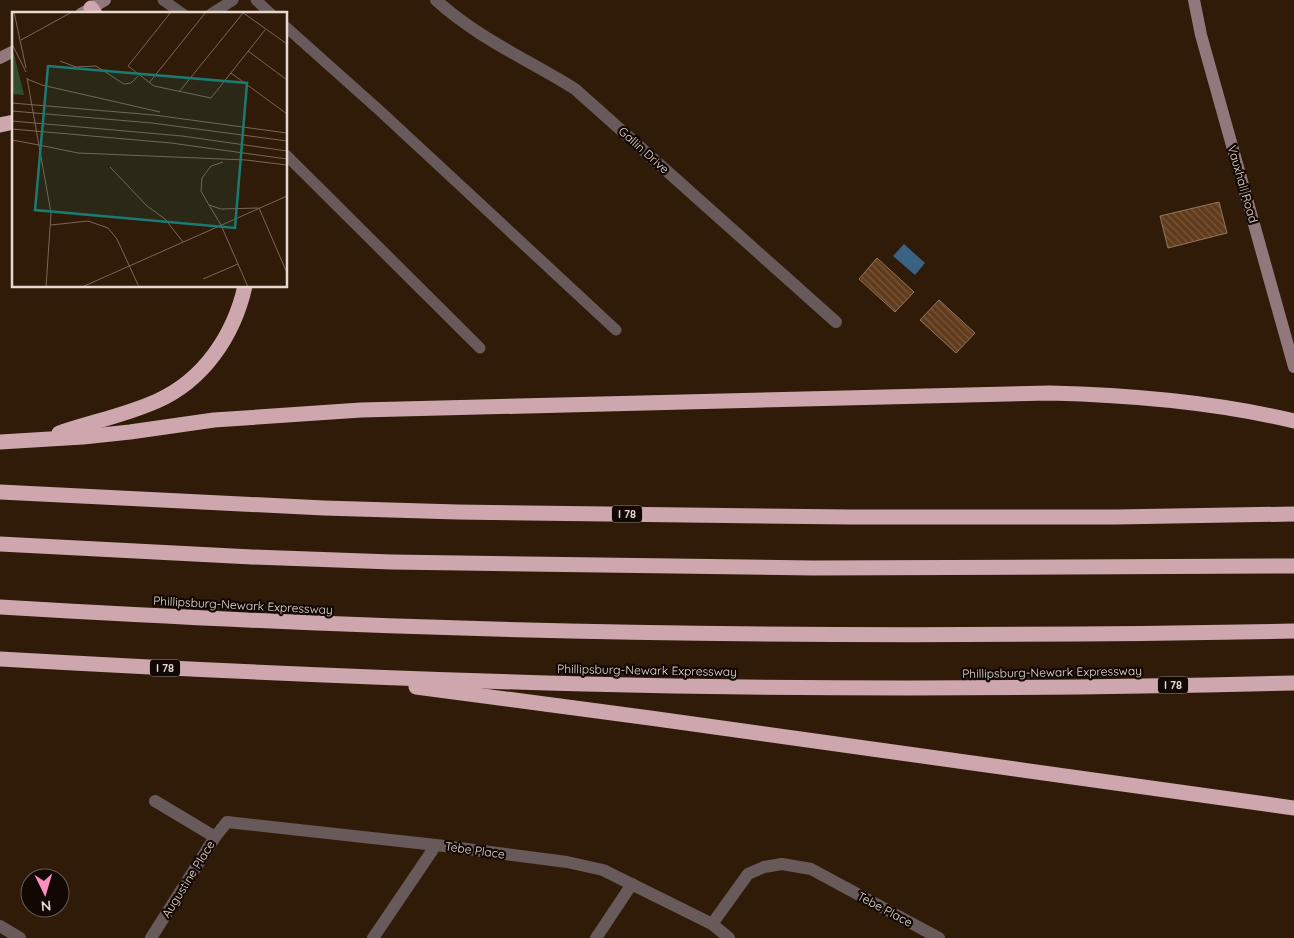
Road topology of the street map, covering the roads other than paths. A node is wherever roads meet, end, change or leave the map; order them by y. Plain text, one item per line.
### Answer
1 (106, 0) edge
2 (163, 0) edge
3 (233, 0) edge
4 (256, 0) edge
5 (436, 0) edge
6 (1194, 0) edge
7 (89, 9) edge
8 (180, 12) edge
9 (214, 12) edge
10 (269, 12) edge
11 (288, 29) edge
12 (12, 52) edge
13 (0, 58) edge
14 (288, 158) edge
15 (244, 288) edge
16 (836, 322) dead end
17 (616, 330) dead end
18 (480, 348) dead end
19 (1294, 367) edge
20 (1294, 422) edge
21 (36, 440) junction
22 (0, 442) edge
23 (0, 492) edge
24 (1294, 510) edge
25 (1294, 514) edge
26 (1255, 515) junction
27 (0, 544) edge
28 (1294, 566) edge
29 (0, 607) edge
30 (1294, 631) edge
31 (0, 659) edge
32 (330, 676) junction
33 (1294, 683) edge
34 (1234, 684) junction
35 (1294, 690) edge
36 (155, 801) dead end
37 (1294, 808) edge
38 (227, 822) joint
39 (215, 837) junction
40 (436, 845) junction
41 (632, 884) junction
42 (712, 924) junction
43 (0, 926) edge
44 (20, 938) edge
45 (151, 938) edge
46 (373, 938) edge
47 (596, 938) edge
48 (729, 938) edge
49 (939, 938) edge

1 - 7 street
2 - 8 lane
3 - 9 lane
4 - 10 lane
5 - 16 street, Gallin Drive
6 - 19 street, Vauxhall Road
11 - 17 lane
12 - 13 street
14 - 18 lane
15 - 21 highway
20 - 21 highway
21 - 22 highway
23 - 26 highway, I 78
24 - 26 highway
25 - 26 highway, I 78
27 - 28 highway
29 - 30 highway, Phillipsburg-Newark Expressway
31 - 32 highway, Phillipsburg-Newark Expressway / I 78
32 - 34 highway, Phillipsburg-Newark Expressway / I 78
32 - 37 highway
33 - 34 highway, Phillipsburg-Newark Expressway / I 78
34 - 35 highway
36 - 39 street
38 - 39 street, Augustine Place
38 - 40 street, Tebe Place
39 - 45 street, Augustine Place
40 - 41 street, Tebe Place
40 - 46 street
41 - 42 street, Tebe Place
41 - 47 street
42 - 48 street, Tebe Place
42 - 49 street, Tebe Place
43 - 44 street

